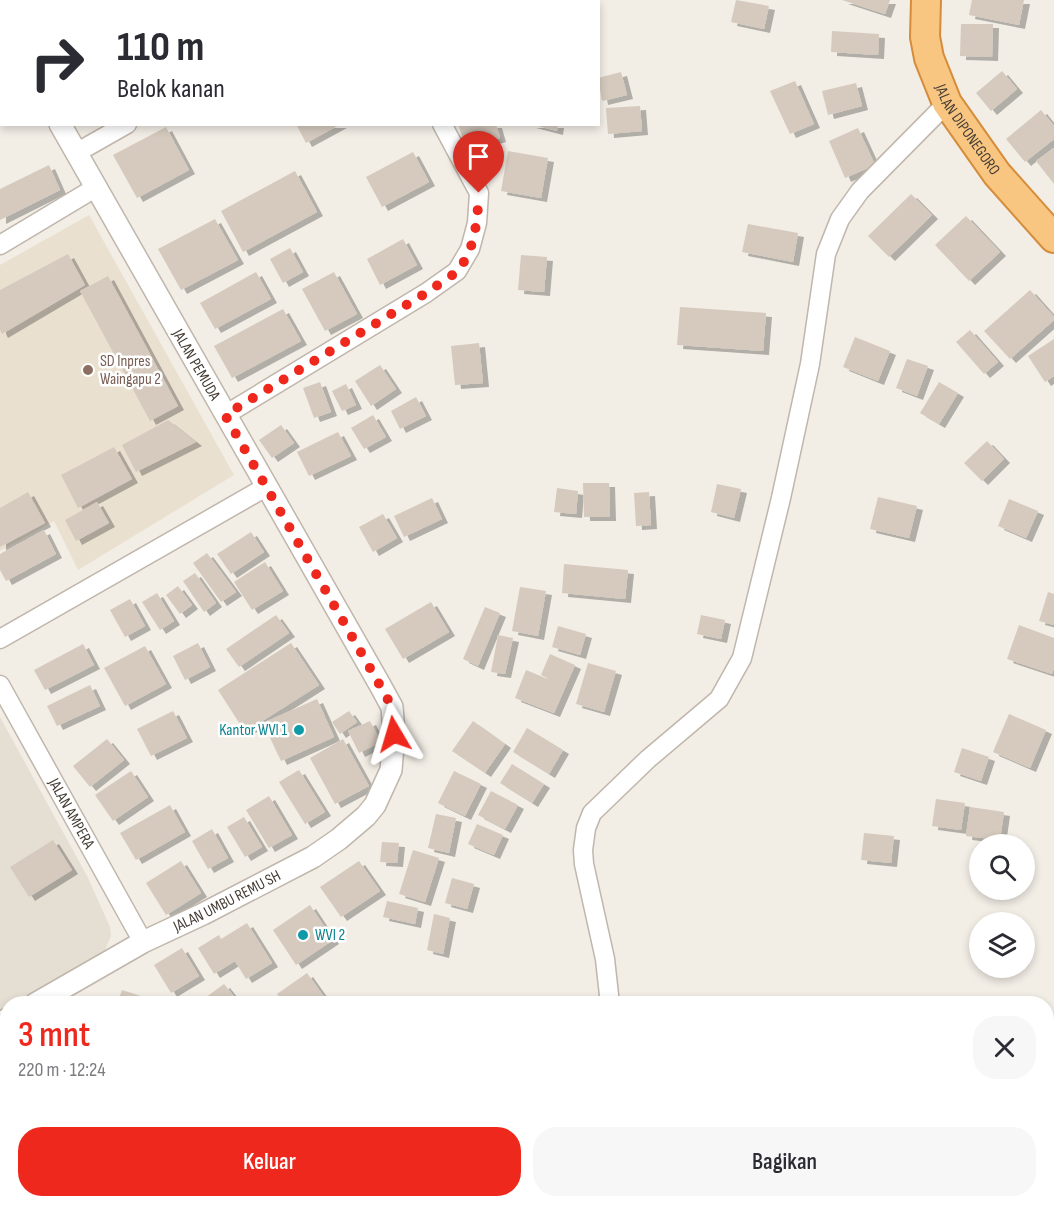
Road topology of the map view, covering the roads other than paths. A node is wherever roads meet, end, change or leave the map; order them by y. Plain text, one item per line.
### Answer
1 (926, 0) edge
2 (947, 103) junction
3 (61, 126) edge
4 (123, 126) edge
5 (443, 126) edge
6 (76, 153) junction
7 (95, 189) junction
8 (1054, 238) edge
9 (0, 245) edge
10 (225, 415) junction
11 (266, 487) junction
12 (0, 639) edge
13 (0, 685) edge
14 (391, 770) joint
15 (143, 942) junction
16 (49, 996) edge
17 (609, 996) edge

1 - 2 highway, JALAN DIPONEGORO
2 - 8 highway, JALAN DIPONEGORO
2 - 17 street
3 - 6 street, JALAN PEMUDA
4 - 6 street
5 - 10 street
6 - 7 street, JALAN PEMUDA
7 - 9 street
7 - 10 street, JALAN PEMUDA
10 - 11 street, JALAN PEMUDA
11 - 12 street
11 - 14 street, JALAN PEMUDA
13 - 15 street, JALAN AMPERA
14 - 15 street, JALAN UMBU REMU SH
15 - 16 street, JALAN UMBU REMU SH

